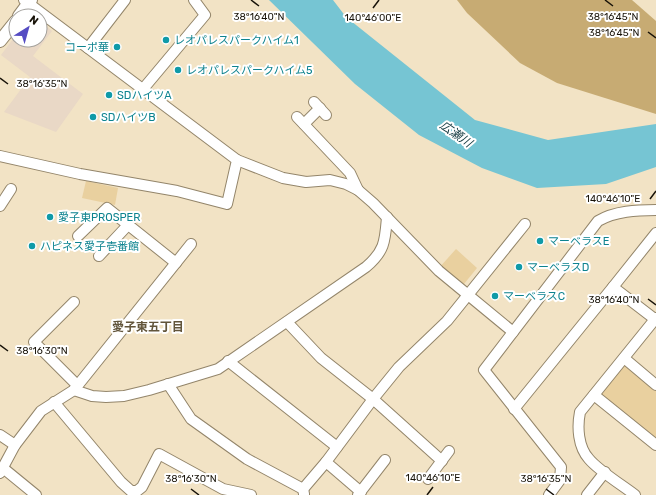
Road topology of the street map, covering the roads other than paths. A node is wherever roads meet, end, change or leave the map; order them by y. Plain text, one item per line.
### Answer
1 (125, 0) edge
2 (194, 0) edge
3 (28, 1) edge
4 (8, 31) edge
5 (0, 42) edge
6 (88, 48) junction
7 (143, 89) junction
8 (320, 108) dead end
9 (0, 156) edge
10 (236, 160) junction
11 (11, 189) dead end
12 (358, 190) junction
13 (0, 206) edge
14 (656, 210) edge
15 (387, 217) junction
16 (525, 224) dead end
17 (128, 225) junction
18 (656, 232) edge
19 (78, 236) dead end
20 (190, 244) dead end
21 (99, 256) dead end
22 (176, 263) junction
23 (613, 287) junction
24 (467, 295) junction
25 (74, 302) dead end
26 (656, 319) edge
27 (287, 322) junction
28 (513, 332) junction
29 (624, 358) junction
30 (228, 361) junction
31 (168, 384) junction
32 (656, 385) edge
33 (76, 387) junction
34 (594, 395) junction
35 (373, 399) junction
36 (54, 402) junction
37 (514, 409) junction
38 (0, 434) edge
39 (15, 445) junction
40 (656, 445) edge
41 (337, 447) junction
42 (449, 451) dead end
43 (385, 460) dead end
44 (442, 461) junction
45 (326, 462) junction
46 (2, 471) edge
47 (605, 472) junction
48 (428, 479) dead end
49 (304, 492) edge
50 (360, 494) edge
51 (36, 495) edge
52 (251, 495) edge
53 (549, 495) edge
54 (587, 495) edge
55 (635, 495) edge

1 - 6 street
2 - 7 street
3 - 6 street
4 - 5 street
6 - 7 street
7 - 10 street
8 - 12 street
9 - 10 street
10 - 12 street
11 - 13 street
12 - 15 street
14 - 28 street
15 - 24 street
15 - 27 street
16 - 24 street
17 - 19 street
17 - 21 street
17 - 22 street
18 - 23 street
20 - 22 street
22 - 33 street
23 - 26 street
23 - 37 street
24 - 28 street
24 - 35 street
25 - 33 street
26 - 29 street
27 - 30 street
27 - 35 street
28 - 37 street
29 - 32 street
29 - 34 street
30 - 31 street
30 - 41 street
31 - 33 street
31 - 49 street
33 - 36 street
34 - 40 street
34 - 47 street
35 - 41 street
35 - 44 street
36 - 39 street
36 - 52 street
37 - 53 street
38 - 39 street
39 - 46 street
41 - 45 street
42 - 44 street
43 - 50 street
44 - 48 street
45 - 49 street
45 - 50 street
46 - 51 street
47 - 54 street
47 - 55 street

